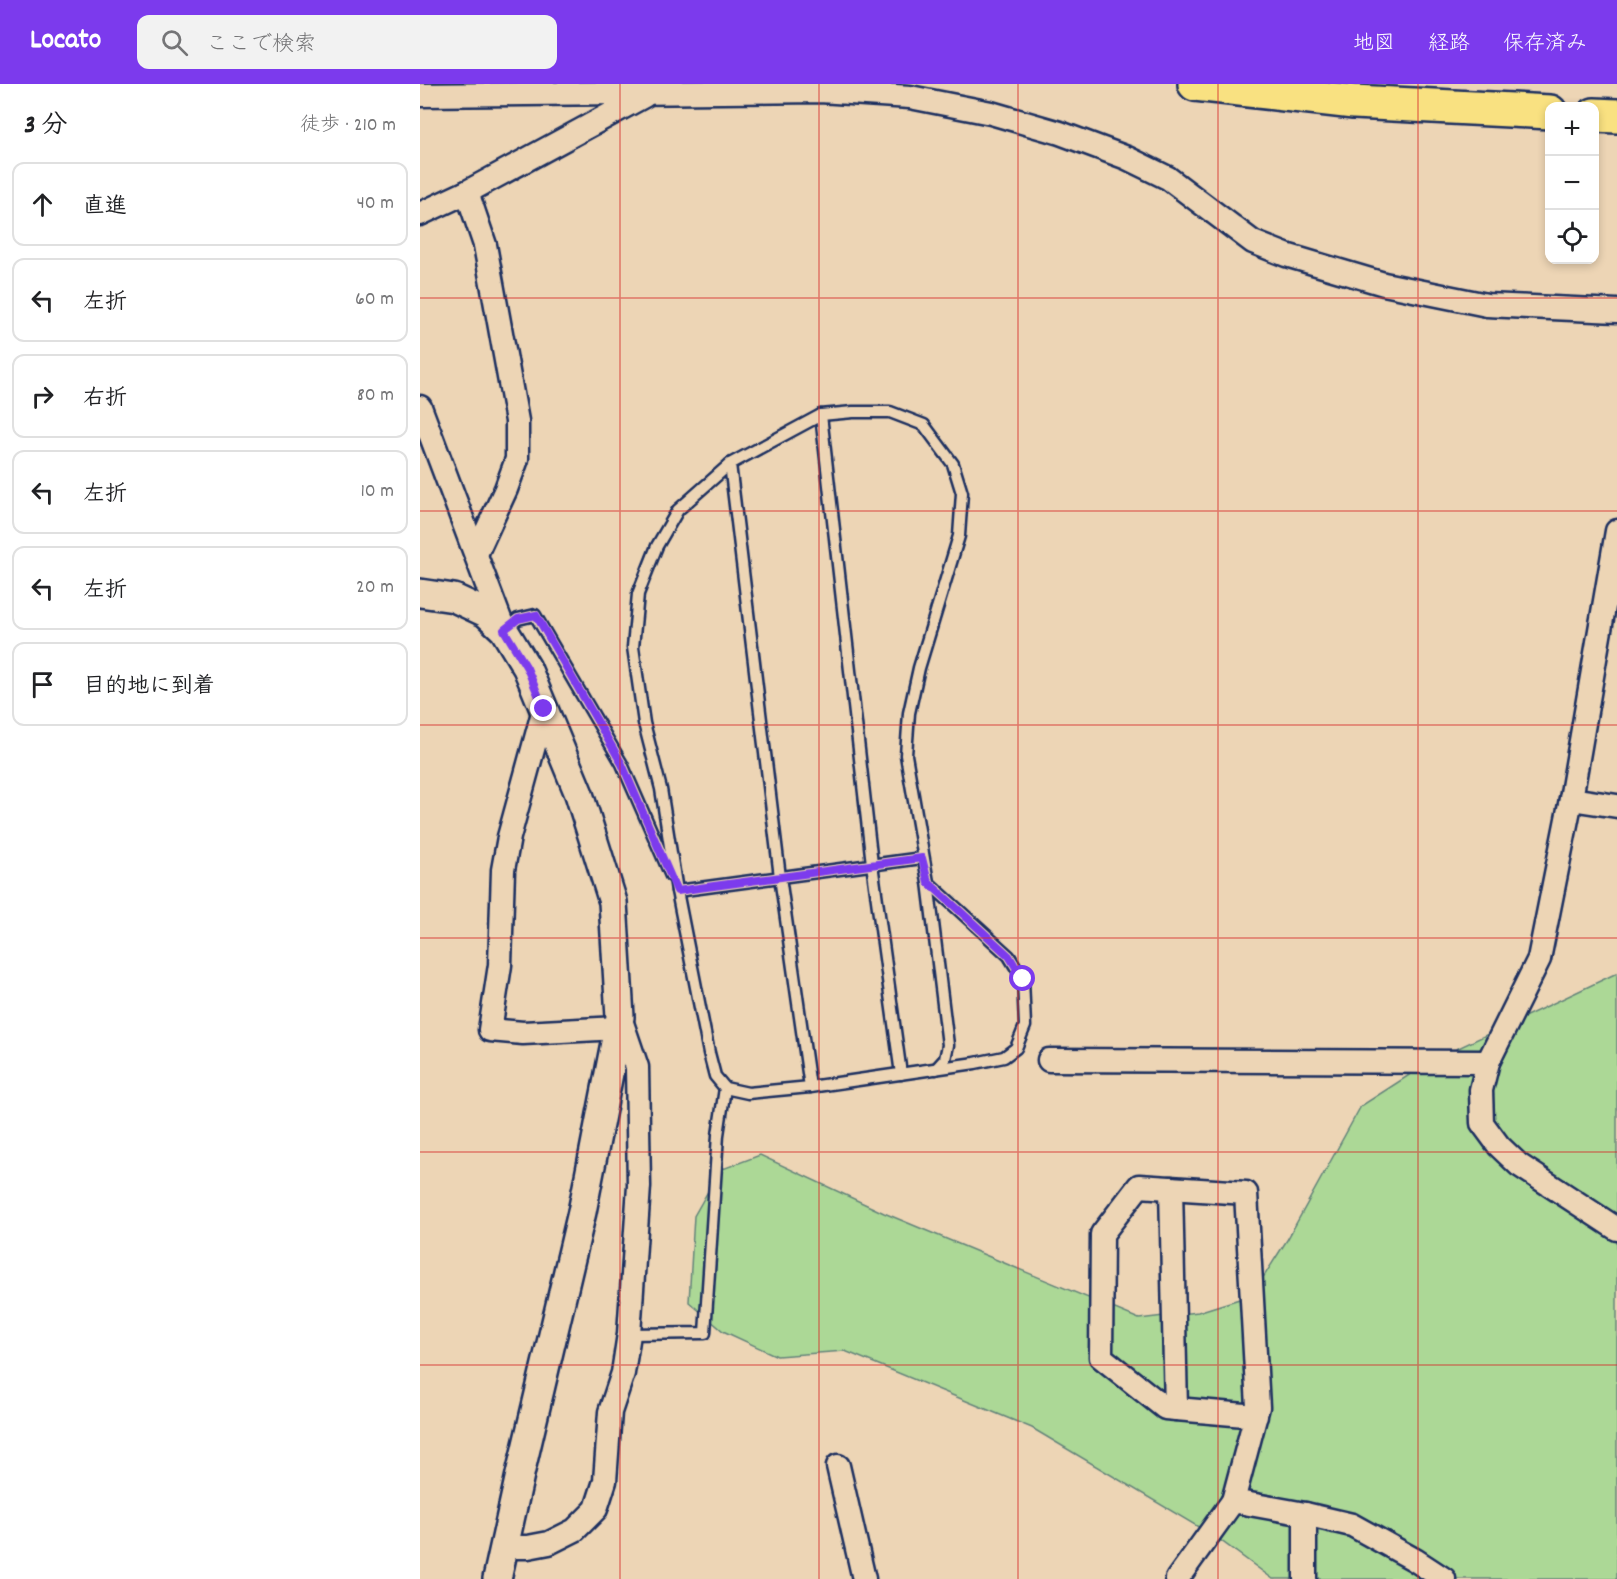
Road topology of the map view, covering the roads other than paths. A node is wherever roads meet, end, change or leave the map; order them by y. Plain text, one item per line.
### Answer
1 (1195, 84) edge
2 (648, 94) junction
3 (420, 95) edge
4 (1545, 112) edge
5 (1599, 115) edge
6 (1617, 116) edge
7 (467, 192) junction
8 (420, 214) edge
9 (1617, 311) edge
10 (420, 407) edge
11 (821, 415) junction
12 (730, 464) junction
13 (1617, 531) edge
14 (476, 554) junction
15 (420, 593) edge
16 (504, 630) junction
17 (544, 709) junction
18 (1571, 799) junction
19 (1617, 806) edge
20 (922, 858) junction
21 (872, 864) junction
22 (780, 877) junction
23 (928, 882) junction
24 (677, 891) junction
25 (619, 1023) junction
26 (1049, 1060) dead end
27 (1488, 1062) junction
28 (936, 1069) junction
29 (901, 1074) junction
30 (810, 1087) junction
31 (725, 1088) junction
32 (1171, 1188) junction
33 (1617, 1229) edge
34 (629, 1334) junction
35 (1176, 1409) junction
36 (1256, 1416) junction
37 (838, 1466) dead end
38 (1233, 1501) junction
39 (1305, 1514) junction
40 (504, 1547) junction
41 (1443, 1578) edge
42 (497, 1579) edge
43 (864, 1579) edge
44 (1177, 1579) edge
45 (1305, 1579) edge

1 - 4 main road
2 - 3 street
2 - 7 street
2 - 9 street
5 - 6 main road
7 - 8 street
7 - 14 street
10 - 14 street
11 - 12 lane
11 - 20 lane
11 - 21 lane
12 - 22 lane
12 - 24 lane
13 - 18 street
14 - 16 street
15 - 16 street
16 - 17 street
16 - 24 lane
17 - 25 street
17 - 25 street
18 - 19 street
18 - 27 street
20 - 21 lane
20 - 23 lane
21 - 22 lane
21 - 29 lane
22 - 24 lane
22 - 30 lane
23 - 28 lane
23 - 28 lane
24 - 31 lane
25 - 34 street
25 - 40 street
26 - 27 street
27 - 33 street
28 - 29 lane
29 - 30 lane
30 - 31 lane
31 - 34 lane
32 - 35 street
32 - 35 street
32 - 36 street
34 - 40 street
35 - 36 street
36 - 38 street
37 - 43 street
38 - 39 street
38 - 44 street
39 - 41 street
39 - 45 street
40 - 42 street

